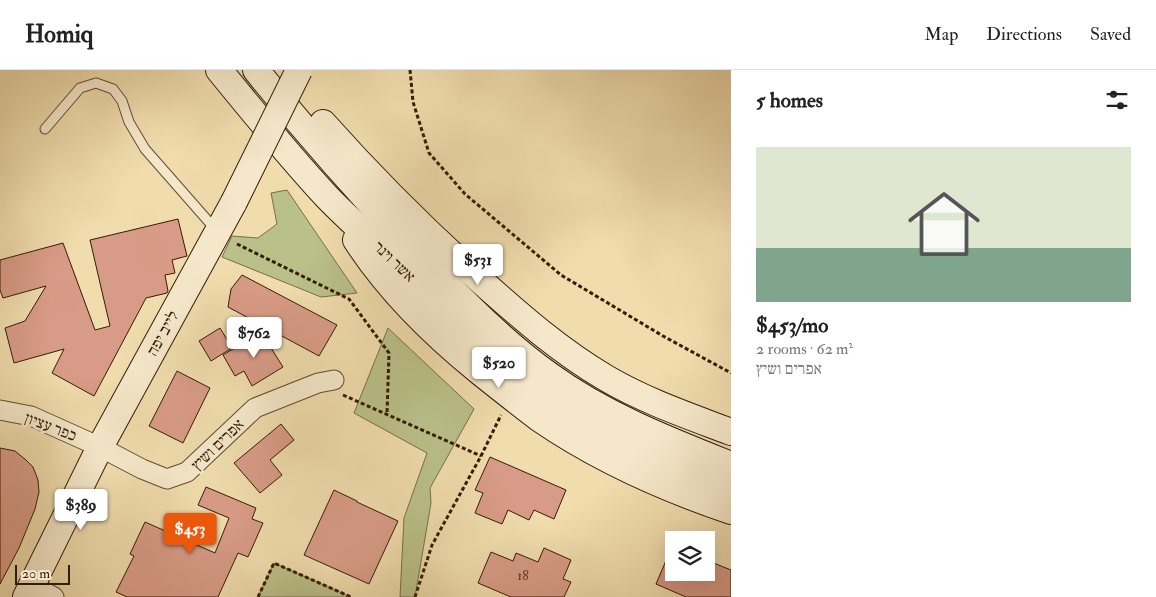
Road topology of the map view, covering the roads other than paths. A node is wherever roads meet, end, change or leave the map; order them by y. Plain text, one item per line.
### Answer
1 (219, 70) edge
2 (256, 70) edge
3 (278, 70) edge
4 (299, 70) edge
5 (45, 129) dead end
6 (328, 198) junction
7 (227, 238) junction
8 (334, 380) road end
9 (0, 410) edge
10 (731, 432) edge
11 (100, 447) junction
12 (731, 465) edge
13 (731, 488) edge
14 (731, 512) edge
15 (37, 593) edge

1 - 6 main road, אשר וינר
2 - 12 main road, אשר וינר
3 - 10 main road
4 - 7 main road, לייב יפה, bridge
5 - 7 lane
6 - 13 main road, אשר וינר
6 - 14 main road
7 - 11 main road, לייב יפה
8 - 11 street, אפרים ושיץ
9 - 11 street, כפר עציון
11 - 15 main road, לייב יפה

